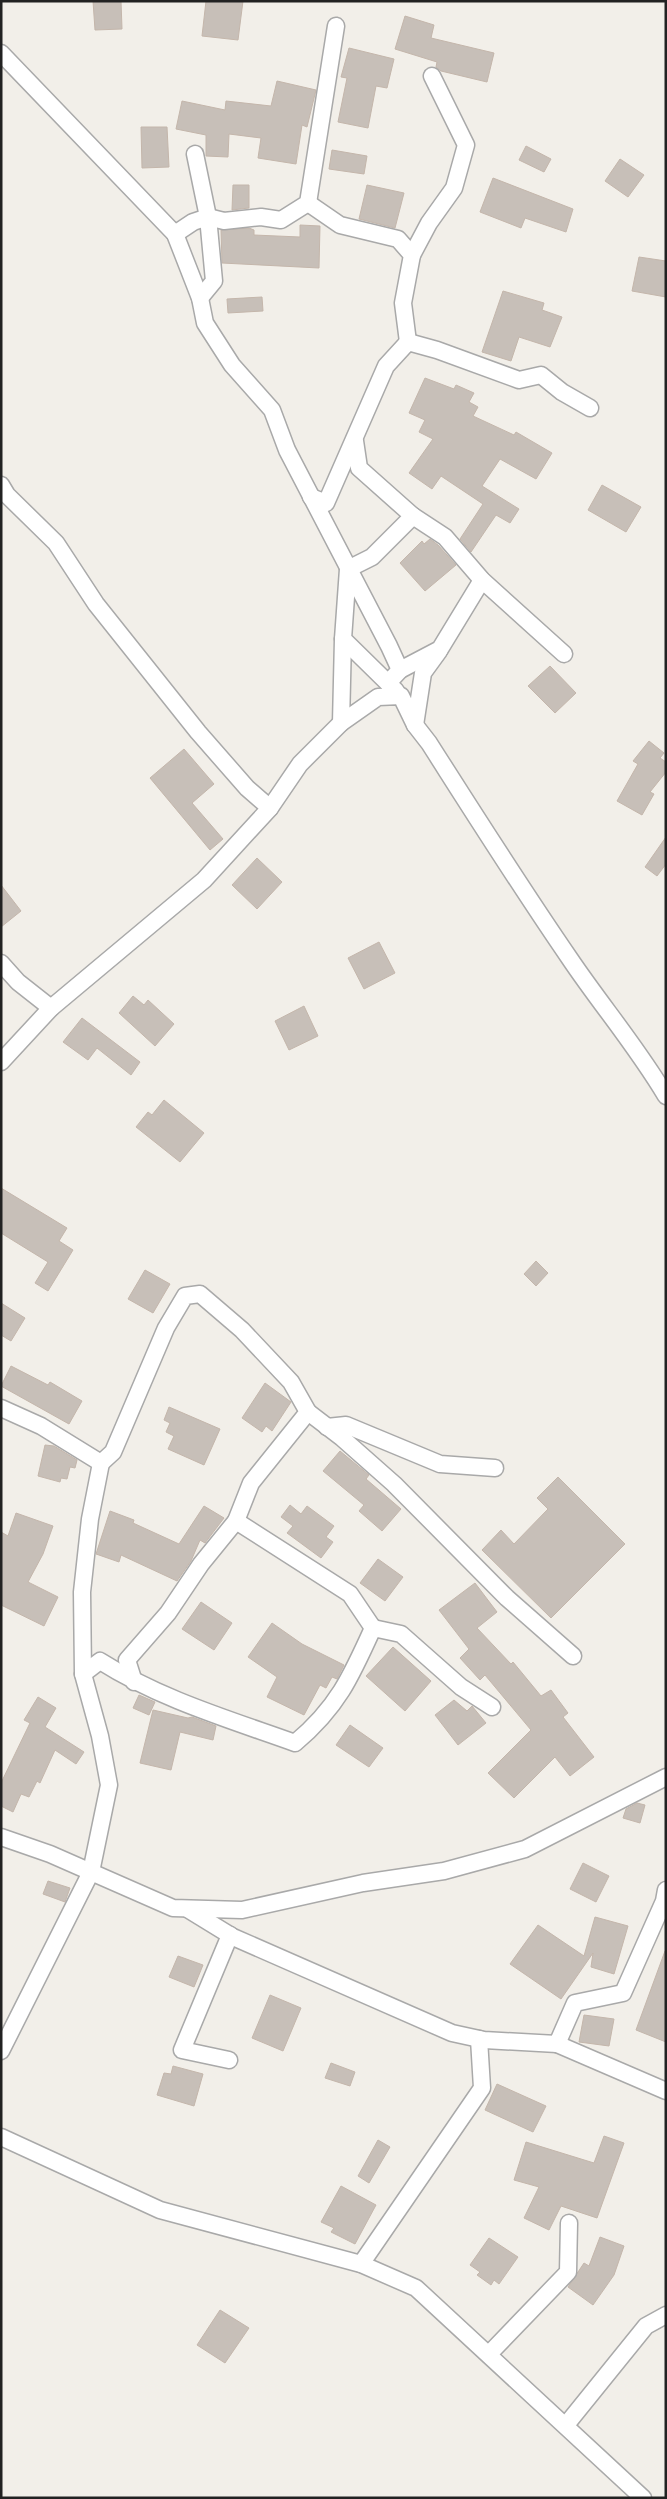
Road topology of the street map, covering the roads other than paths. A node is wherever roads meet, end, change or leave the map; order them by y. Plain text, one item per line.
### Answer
1 (336, 26) dead end
2 (1, 54) edge
3 (432, 76) dead end
4 (195, 154) dead end
5 (308, 203) junction
6 (208, 216) junction
7 (175, 234) junction
8 (412, 255) junction
9 (200, 298) junction
10 (408, 342) junction
11 (590, 408) dead end
12 (355, 441) junction
13 (1, 485) edge
14 (312, 496) junction
15 (413, 516) junction
16 (348, 568) junction
17 (482, 580) junction
18 (343, 639) junction
19 (440, 649) junction
20 (564, 654) dead end
21 (400, 670) junction
22 (388, 684) junction
23 (401, 696) junction
24 (341, 723) junction
25 (415, 725) junction
26 (270, 808) junction
27 (1, 964) edge
28 (51, 1008) junction
29 (1, 1062) edge
30 (666, 1096) edge
31 (1, 1408) edge
32 (308, 1412) junction
33 (327, 1427) junction
34 (101, 1463) junction
35 (495, 1468) dead end
36 (236, 1521) junction
37 (373, 1628) junction
38 (573, 1656) dead end
39 (83, 1674) junction
40 (134, 1682) junction
41 (492, 1707) dead end
42 (666, 1777) edge
43 (1, 1837) edge
44 (90, 1872) junction
45 (666, 1890) edge
46 (189, 1910) junction
47 (230, 1935) junction
48 (479, 2039) junction
49 (557, 2044) junction
50 (1, 2051) edge
51 (229, 2060) dead end
52 (666, 2092) edge
53 (1, 2138) edge
54 (569, 2224) dead end
55 (361, 2264) junction
56 (666, 2315) edge
57 (489, 2354) junction
58 (566, 2425) junction
59 (643, 2498) edge

1 - 5 street
2 - 7 street
3 - 8 street
4 - 6 street
5 - 6 street
5 - 8 street
6 - 7 street
6 - 9 street
7 - 9 street
8 - 10 street
9 - 14 street
10 - 11 street
10 - 12 street
12 - 14 street
12 - 15 street
13 - 26 street
14 - 16 street
15 - 16 street
15 - 17 street
16 - 18 street
16 - 21 street
17 - 19 street
17 - 20 street
18 - 22 street
18 - 24 street
19 - 21 street
19 - 25 street
21 - 22 street
22 - 23 street
23 - 24 street
23 - 25 street
24 - 26 street
25 - 30 street
26 - 28 street
27 - 28 street
28 - 29 street
31 - 34 street
32 - 33 street
32 - 34 street
32 - 36 street
33 - 35 street
33 - 38 street
34 - 39 street
36 - 37 street
36 - 40 street
37 - 40 street
37 - 41 street
39 - 40 street
39 - 44 street
42 - 46 street
43 - 44 street
44 - 46 street
44 - 50 street
45 - 49 street
46 - 47 street
47 - 48 street
47 - 51 street
48 - 49 street
48 - 55 street
49 - 52 street
53 - 55 street
54 - 57 street
55 - 57 street
56 - 58 street
57 - 58 street
58 - 59 street

